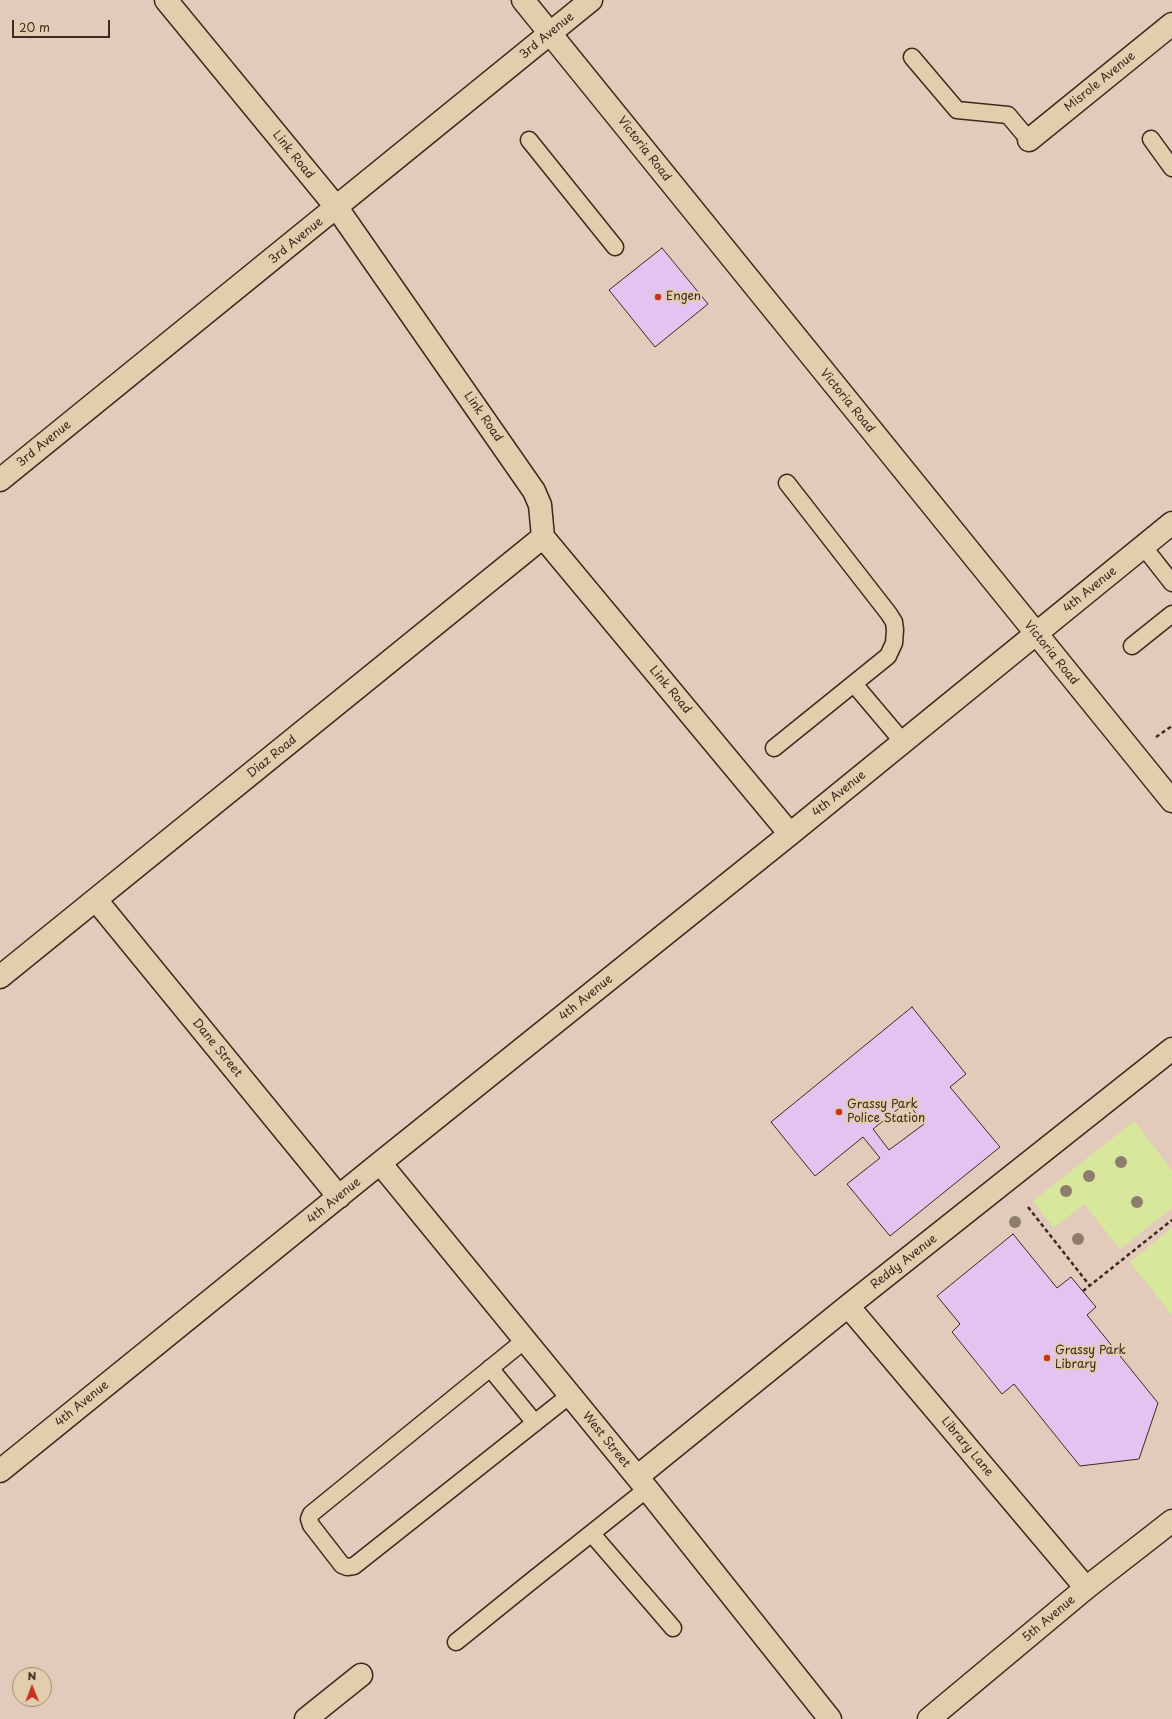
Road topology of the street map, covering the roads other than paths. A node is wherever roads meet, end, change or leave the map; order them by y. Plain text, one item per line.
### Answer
1 (166, 0) edge
2 (523, 0) edge
3 (591, 0) edge
4 (1172, 24) edge
5 (550, 33) junction
6 (912, 57) dead end
7 (1151, 139) dead end
8 (529, 140) dead end
9 (1029, 140) joint
10 (1172, 168) edge
11 (337, 208) junction
12 (615, 247) dead end
13 (0, 480) edge
14 (787, 483) dead end
15 (1172, 523) edge
16 (543, 537) junction
17 (1143, 546) junction
18 (1172, 583) edge
19 (1172, 614) edge
20 (1036, 633) junction
21 (1132, 646) dead end
22 (854, 684) junction
23 (903, 742) junction
24 (774, 748) dead end
25 (1172, 801) edge
26 (790, 834) junction
27 (96, 900) junction
28 (0, 977) edge
29 (1172, 1049) edge
30 (380, 1163) junction
31 (339, 1197) junction
32 (848, 1306) junction
33 (525, 1340) junction
34 (490, 1368) junction
35 (570, 1395) junction
36 (535, 1423) junction
37 (0, 1471) edge
38 (642, 1483) junction
39 (1172, 1521) edge
40 (592, 1534) junction
41 (1086, 1588) junction
42 (673, 1628) dead end
43 (456, 1642) dead end
44 (361, 1675) dead end
45 (306, 1719) edge
46 (830, 1719) edge
47 (929, 1719) edge

1 - 11 street, Link Road
2 - 5 street, Victoria Road
3 - 5 street, 3rd Avenue
4 - 9 street, Misrole Avenue
5 - 11 street, 3rd Avenue
5 - 20 street, Victoria Road
6 - 9 lane
7 - 10 lane
8 - 12 lane
11 - 13 street, 3rd Avenue
11 - 16 street, Link Road
14 - 22 lane
15 - 17 street, 4th Avenue
16 - 26 street, Link Road
16 - 27 street, Diaz Road
17 - 18 lane
17 - 20 street, 4th Avenue
19 - 21 lane
20 - 23 street, 4th Avenue
20 - 25 street, Victoria Road
22 - 23 lane
22 - 24 lane
23 - 26 street, 4th Avenue
26 - 30 street, 4th Avenue
27 - 28 street, Diaz Road
27 - 31 street, Dane Street
29 - 32 street, Reddy Avenue
30 - 31 street, 4th Avenue
30 - 33 street, West Street
31 - 37 street, 4th Avenue
32 - 38 street, Reddy Avenue
32 - 41 street, Library Lane
33 - 34 lane
33 - 35 street, West Street
34 - 36 lane
34 - 36 lane
35 - 36 lane
35 - 38 street, West Street
38 - 40 lane
38 - 46 street, West Street
39 - 41 street, 5th Avenue
40 - 42 lane
40 - 43 lane
41 - 47 street, 5th Avenue
44 - 45 street

